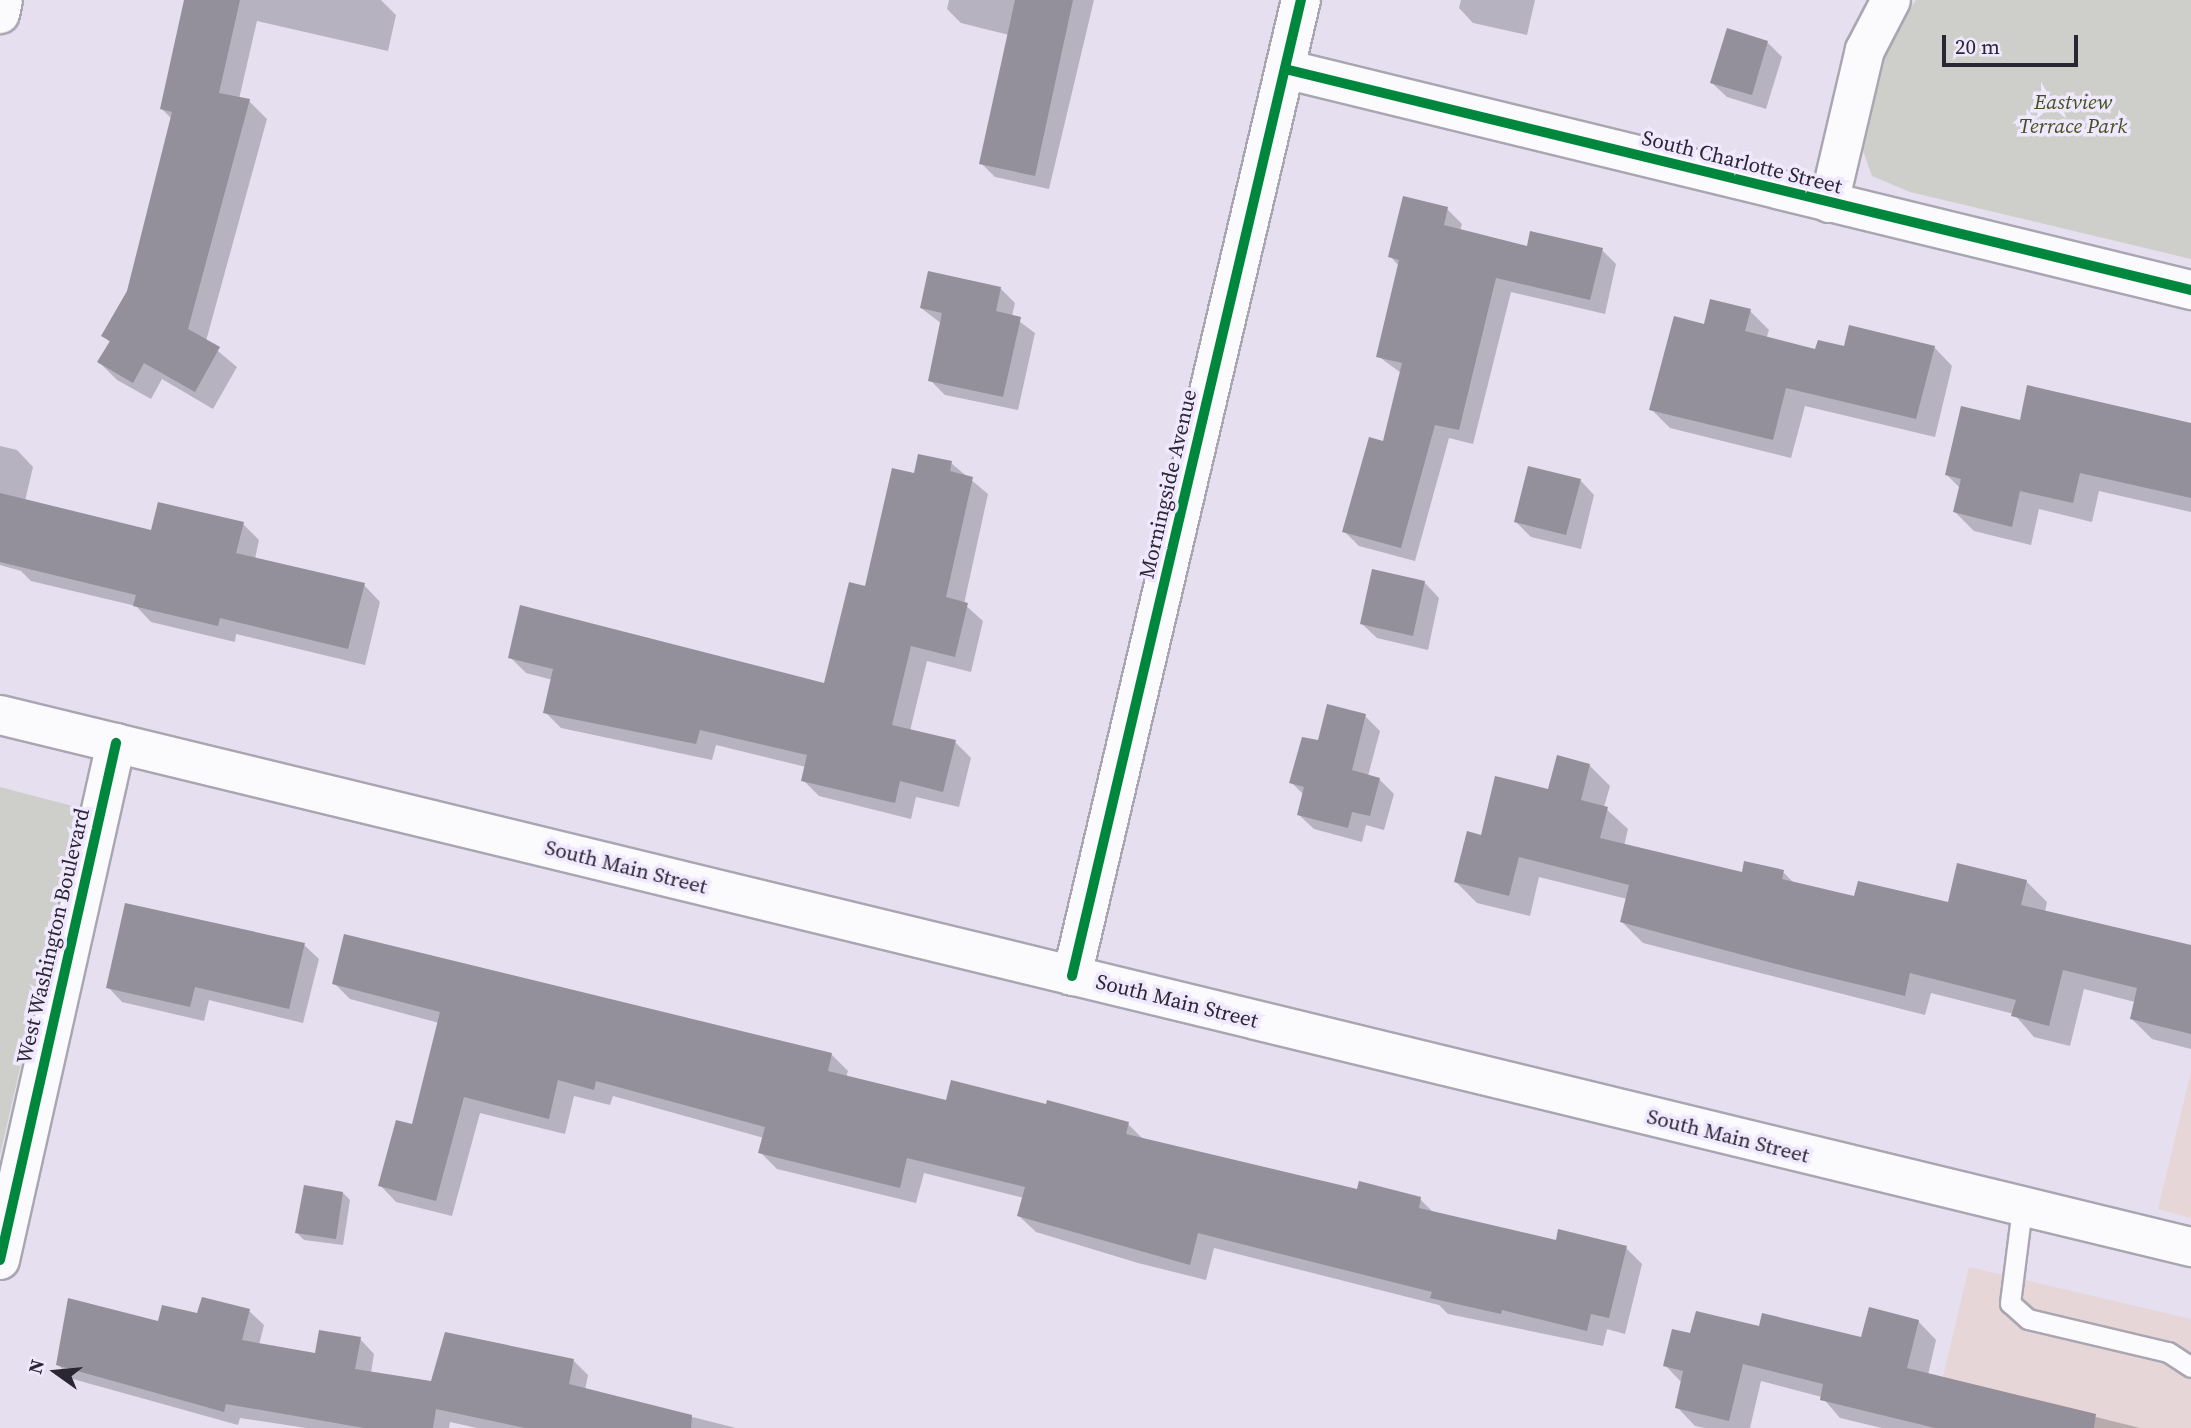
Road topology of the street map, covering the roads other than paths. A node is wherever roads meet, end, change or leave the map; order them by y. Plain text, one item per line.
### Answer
1 (3, 0) edge
2 (1301, 0) edge
3 (1891, 0) edge
4 (0, 14) edge
5 (1285, 69) junction
6 (1829, 203) junction
7 (2191, 290) edge
8 (0, 715) edge
9 (116, 743) junction
10 (1072, 976) junction
11 (2022, 1208) junction
12 (2191, 1247) edge
13 (0, 1260) edge
14 (2191, 1367) edge

1 - 4 street
2 - 5 street, Morningside Avenue
3 - 6 street
5 - 6 street, South Charlotte Street
5 - 10 street, Morningside Avenue
6 - 7 street, South Charlotte Street
8 - 9 street, South Main Street
9 - 10 street, South Main Street
9 - 13 street, West Washington Boulevard
10 - 11 street, South Main Street
11 - 12 street, South Main Street
11 - 14 lane

